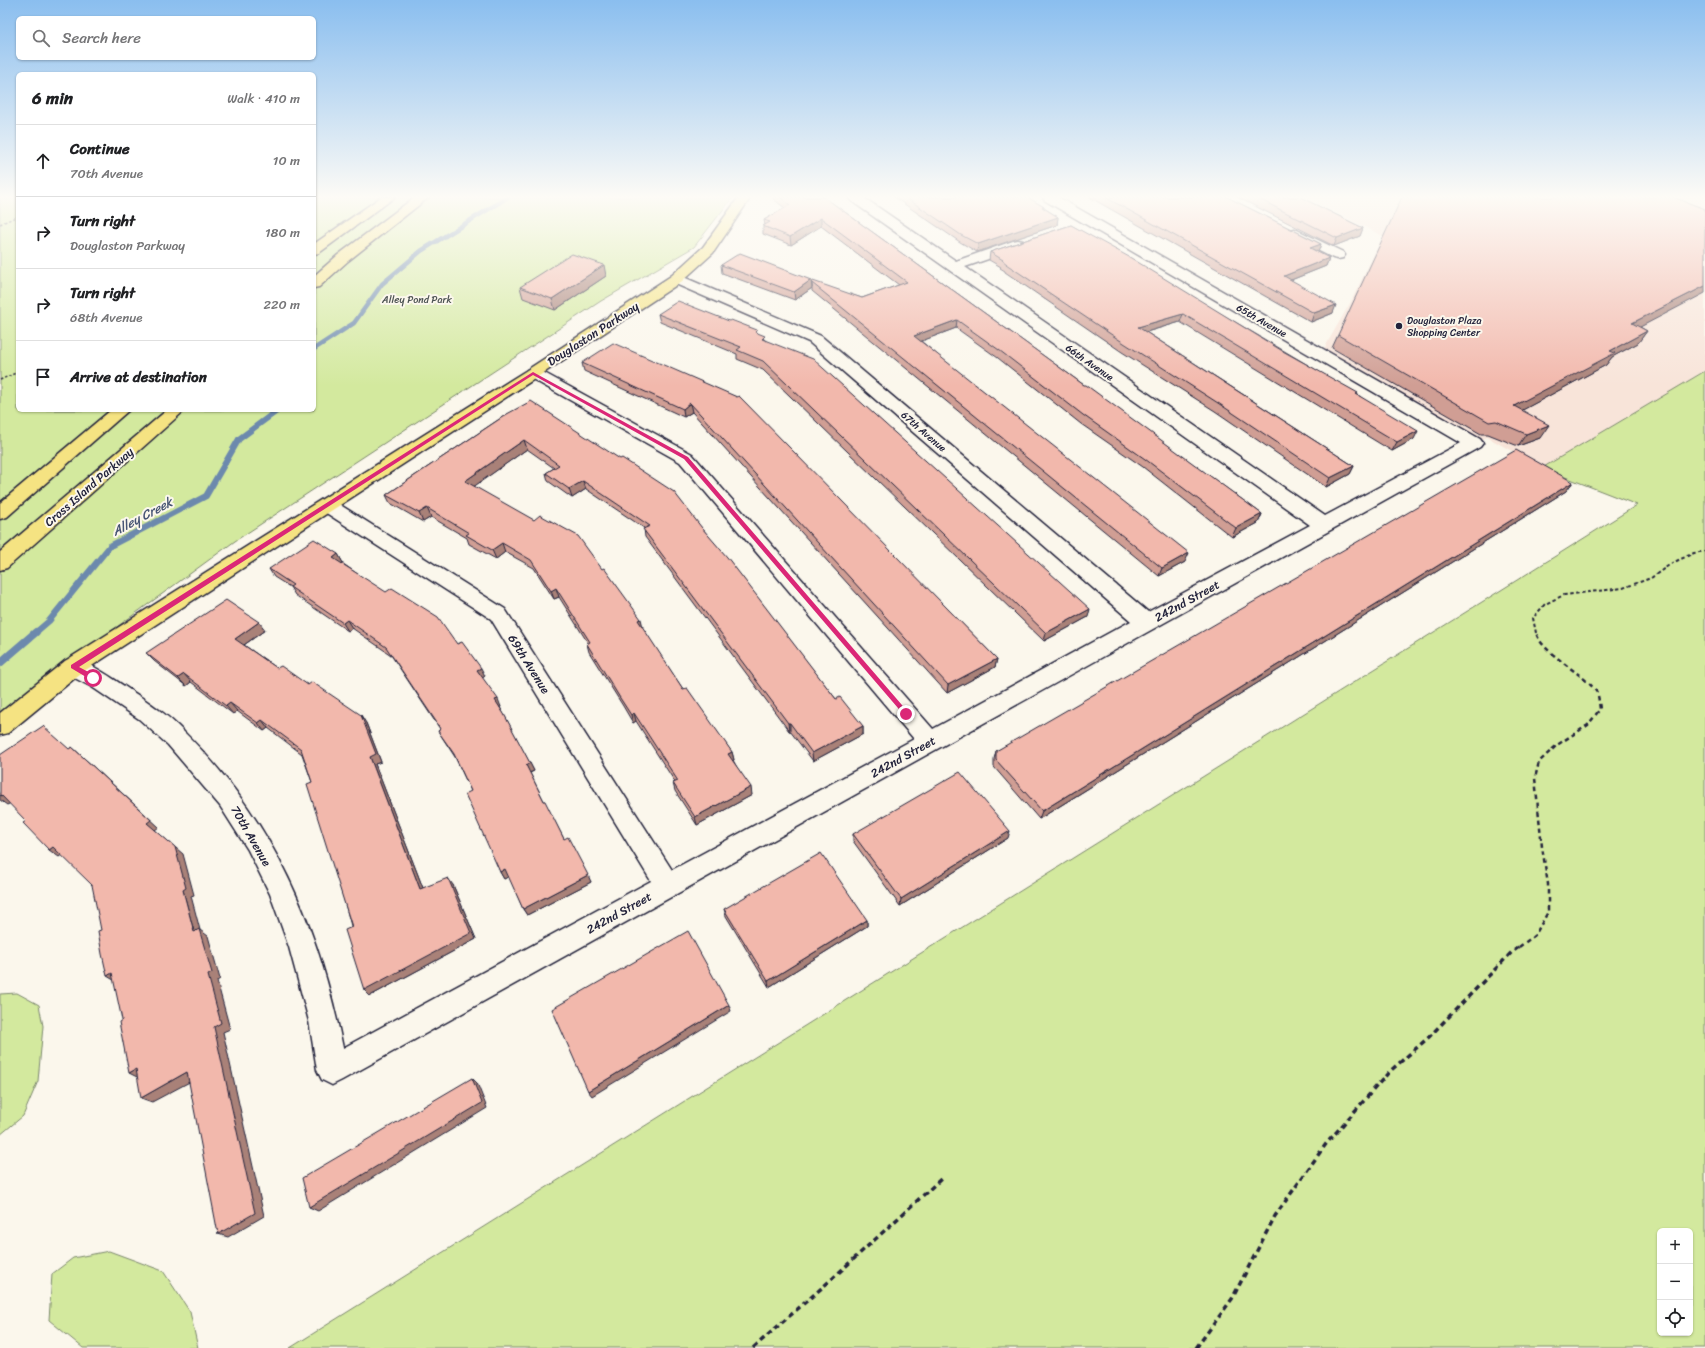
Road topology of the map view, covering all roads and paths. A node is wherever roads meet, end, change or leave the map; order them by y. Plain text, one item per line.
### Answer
1 (341, 260) edge
2 (697, 260) edge
3 (943, 260) edge
4 (973, 260) edge
5 (1149, 260) edge
6 (953, 267) junction
7 (676, 280) junction
8 (316, 282) edge
9 (16, 373) edge
10 (533, 373) junction
11 (0, 380) edge
12 (118, 412) edge
13 (175, 412) edge
14 (1474, 443) joint
15 (327, 504) junction
16 (0, 513) edge
17 (1324, 526) junction
18 (1705, 551) edge
19 (0, 563) edge
20 (1147, 623) junction
21 (73, 667) junction
22 (0, 726) edge
23 (930, 742) junction
24 (668, 886) junction
25 (332, 1070) joint
26 (943, 1176) dead end
27 (753, 1348) edge
28 (1196, 1348) edge

1 - 8 main road
2 - 7 main road, Douglaston Parkway
3 - 6 street, 66th Avenue
4 - 6 street
5 - 14 street, 65th Avenue
6 - 17 street, 66th Avenue
7 - 10 main road, Douglaston Parkway
7 - 20 street, 67th Avenue
9 - 11 path
10 - 15 main road, Douglaston Parkway
10 - 23 street
12 - 16 main road
13 - 19 main road, Cross Island Parkway
14 - 17 street, 242nd Street
15 - 21 main road, Douglaston Parkway
15 - 24 street, 69th Avenue
17 - 20 street, 242nd Street
18 - 28 path
20 - 23 street, 242nd Street
21 - 22 main road, Douglaston Parkway
21 - 25 street, 70th Avenue
23 - 24 street, 242nd Street
24 - 25 street, 242nd Street
26 - 27 path

